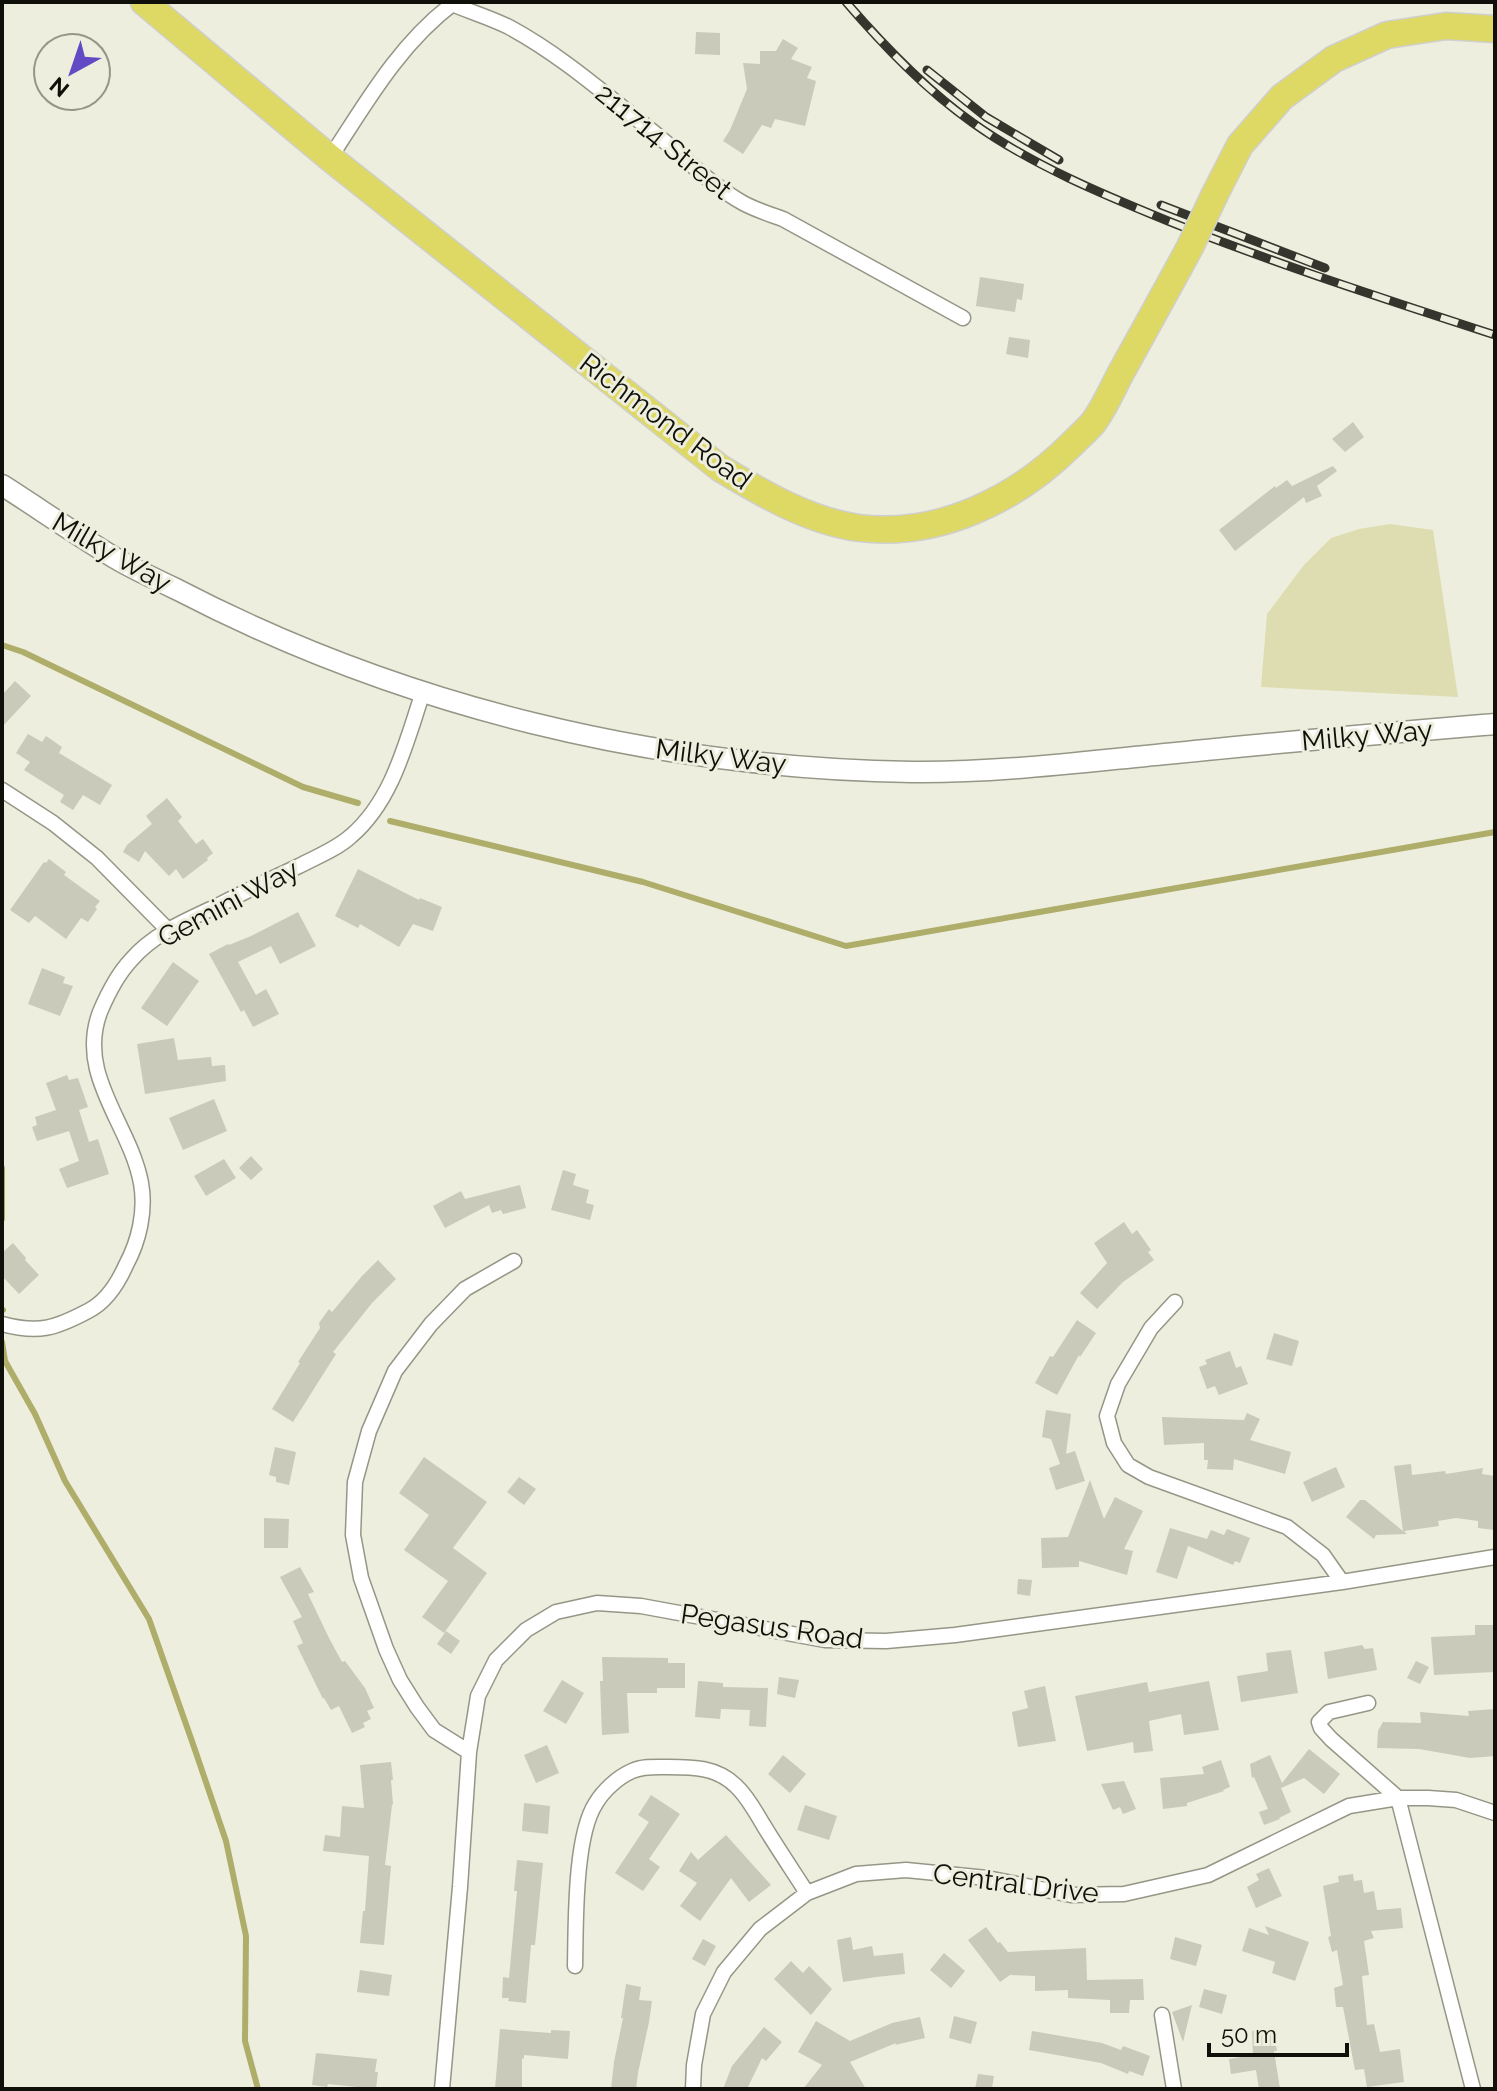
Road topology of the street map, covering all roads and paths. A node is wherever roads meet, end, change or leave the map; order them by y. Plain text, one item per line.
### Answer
1 (144, 2) edge
2 (454, 3) edge
3 (1495, 29) edge
4 (330, 158) junction
5 (963, 318) dead end
6 (2, 485) edge
7 (423, 692) junction
8 (1495, 724) edge
9 (2, 790) edge
10 (168, 930) junction
11 (514, 1261) dead end
12 (1175, 1302) dead end
13 (2, 1324) edge
14 (1495, 1557) edge
15 (1342, 1582) junction
16 (1368, 1703) dead end
17 (469, 1752) junction
18 (1398, 1798) junction
19 (1495, 1813) edge
20 (807, 1893) junction
21 (575, 1966) dead end
22 (1162, 2015) dead end
23 (442, 2089) edge
24 (693, 2089) edge
25 (1174, 2089) edge
26 (1473, 2089) edge

1 - 4 highway, Richmond Road
2 - 4 street
2 - 5 street, 211714 Street
3 - 4 highway, Richmond Road, bridge
6 - 7 street, Milky Way
7 - 8 street, Milky Way
7 - 10 street, Gemini Way
9 - 10 street
10 - 13 street, Gemini Way
11 - 17 street
12 - 15 street
14 - 15 street, Pegasus Road
15 - 17 street, Pegasus Road
16 - 18 street
17 - 23 street, Pegasus Road
18 - 19 street, Central Drive
18 - 20 street, Central Drive
18 - 26 street
20 - 21 street
20 - 24 street, Central Drive
22 - 25 street

